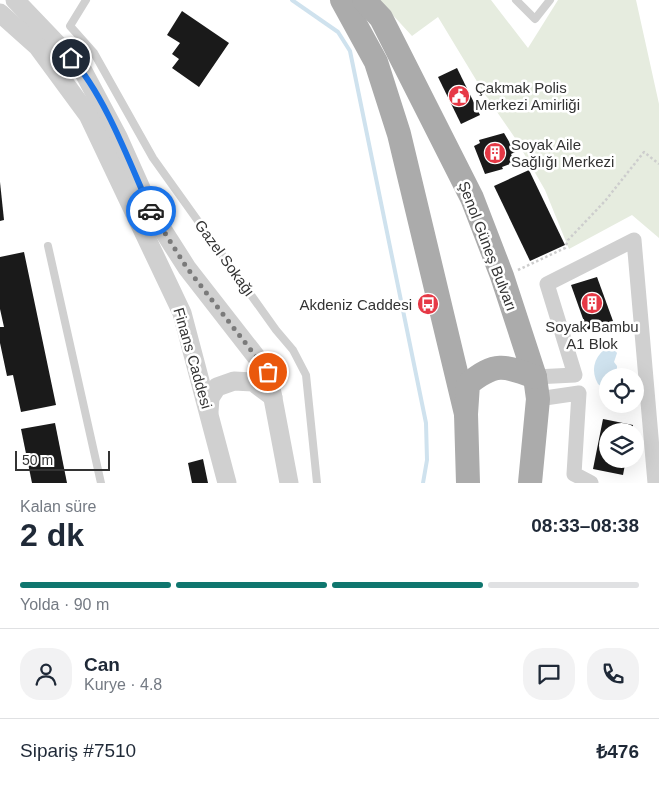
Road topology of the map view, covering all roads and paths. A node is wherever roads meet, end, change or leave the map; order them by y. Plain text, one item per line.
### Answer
1 (15, 0) edge
2 (86, 0) edge
3 (342, 0) edge
4 (364, 0) edge
5 (516, 0) edge
6 (550, 0) edge
7 (0, 14) edge
8 (659, 164) edge
9 (48, 246) dead end
10 (502, 276) junction
11 (536, 388) junction
12 (273, 397) junction
13 (209, 412) junction
14 (466, 414) junction
15 (101, 483) edge
16 (227, 483) edge
17 (289, 483) edge
18 (316, 483) edge
19 (468, 483) edge
20 (530, 483) edge
21 (591, 483) edge
22 (654, 483) edge

1 - 12 street
2 - 18 lane, Gazel Sokağı
3 - 14 main road
4 - 10 main road, Şenol Güneş Bulvarı
5 - 6 lane
7 - 13 street, Finans Caddesi
8 - 10 path
9 - 15 lane
10 - 11 main road, Şenol Güneş Bulvarı
11 - 14 main road
11 - 20 main road, Şenol Güneş Bulvarı
11 - 21 street
11 - 22 street
12 - 13 street
12 - 17 street
13 - 16 street, Finans Caddesi
14 - 19 main road

